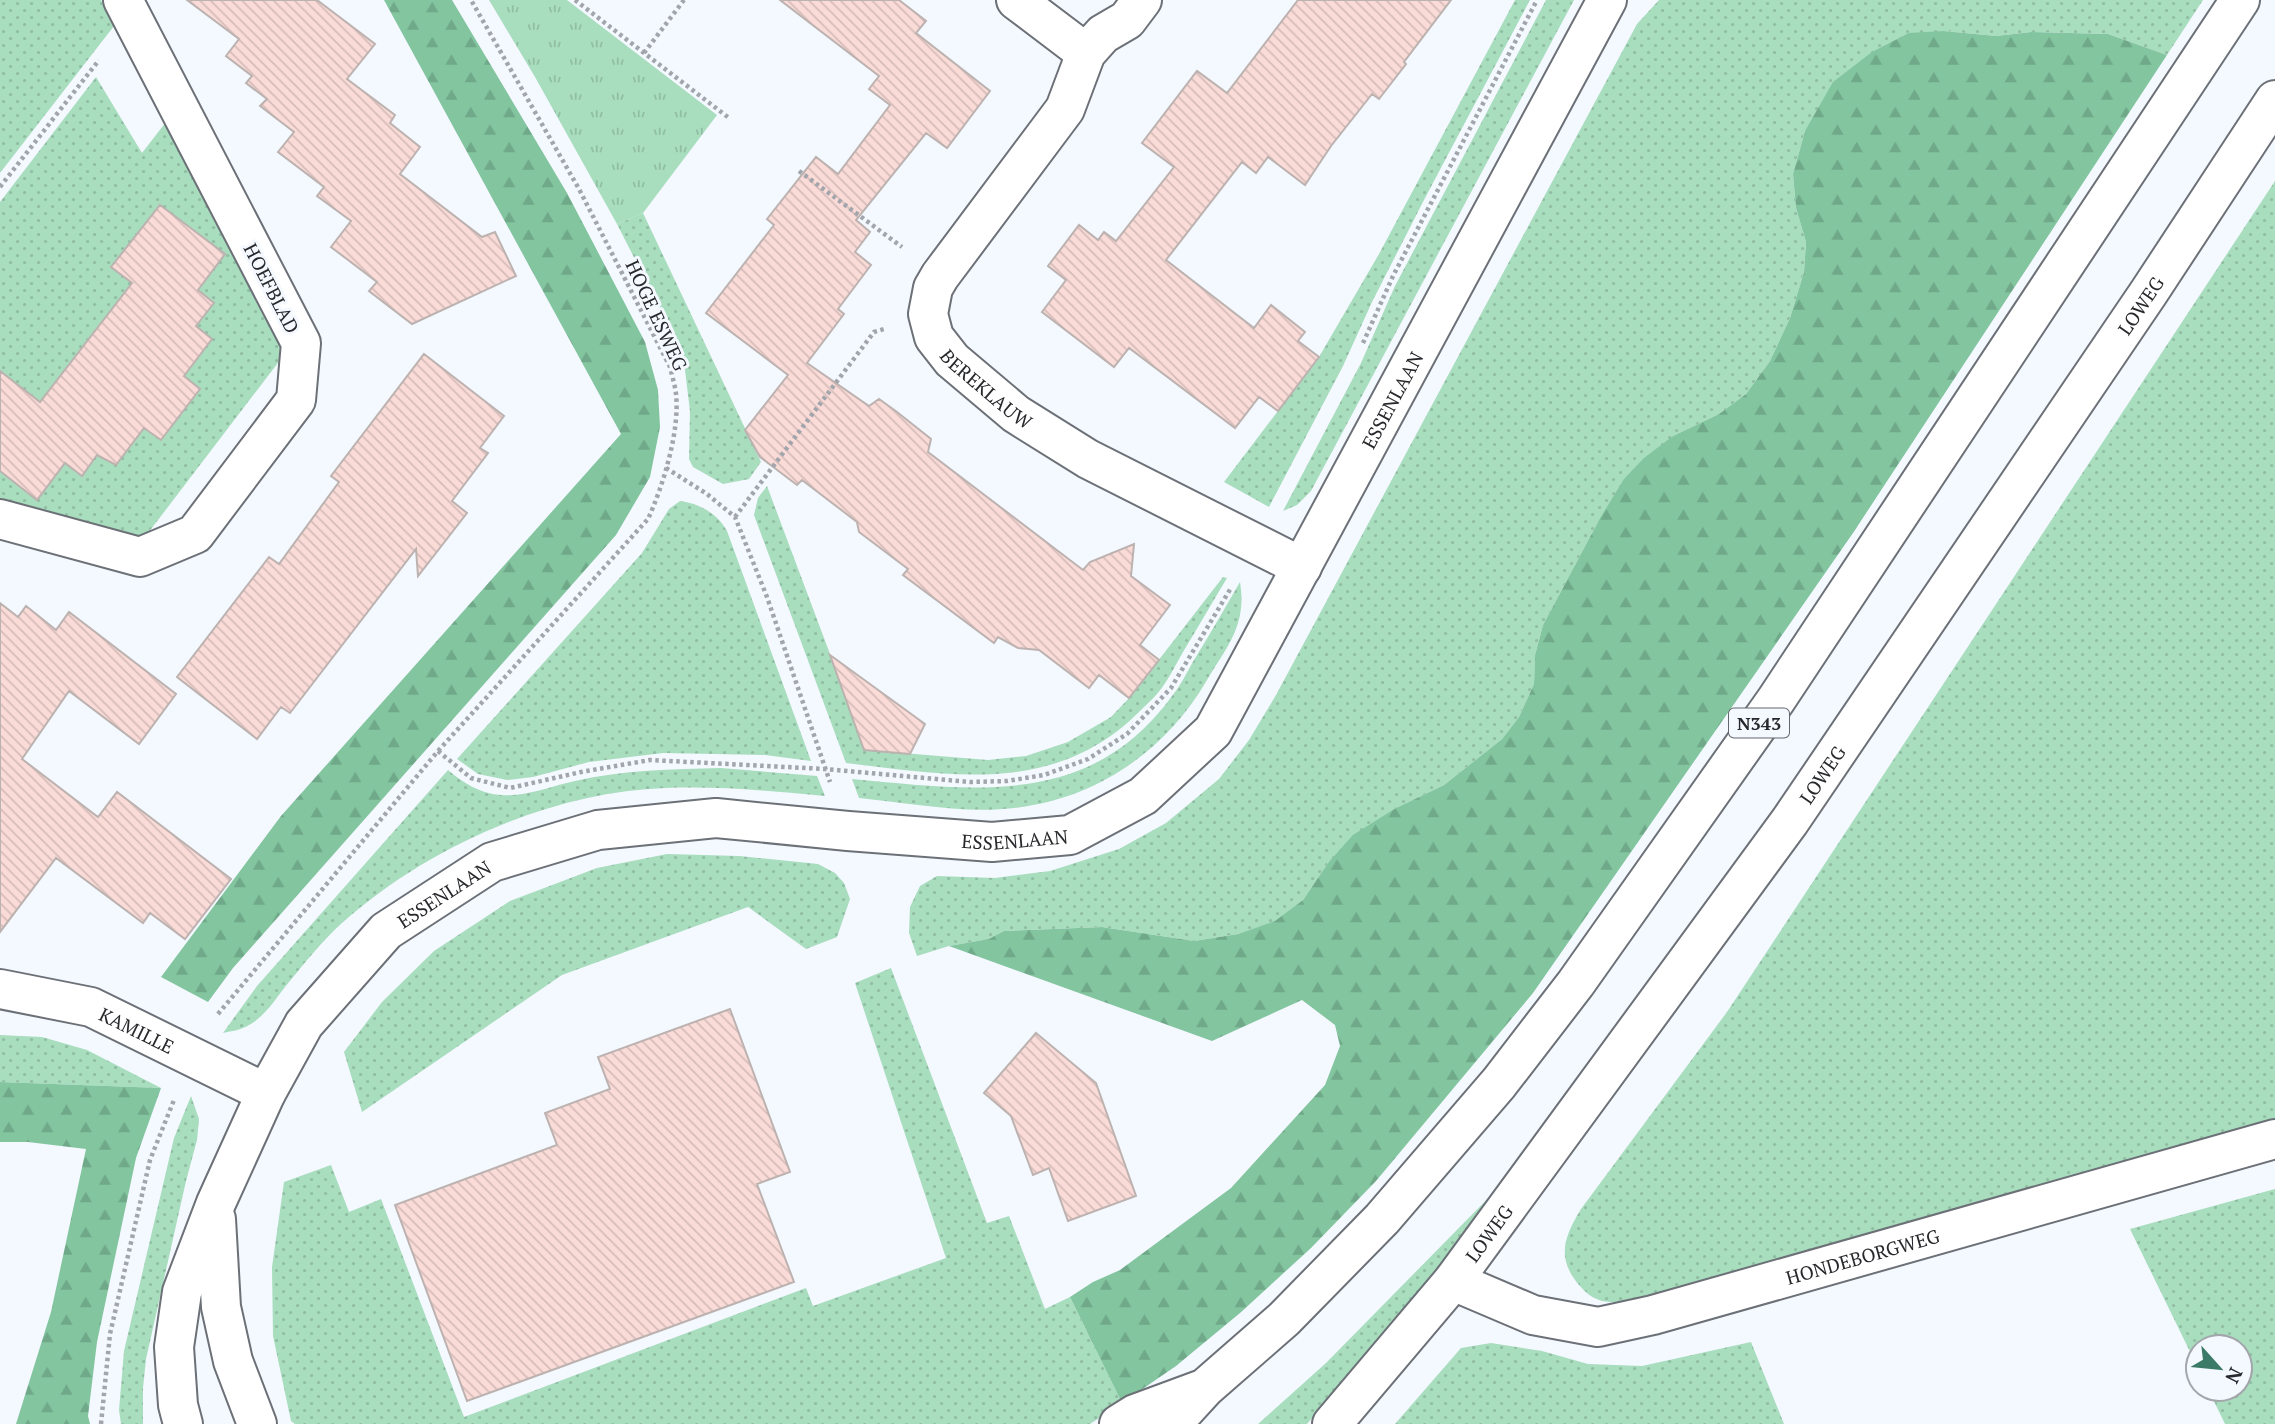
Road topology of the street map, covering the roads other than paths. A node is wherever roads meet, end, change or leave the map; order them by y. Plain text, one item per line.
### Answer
1 (1016, 0) edge
2 (1142, 0) edge
3 (1607, 0) edge
4 (2240, 0) edge
5 (127, 9) edge
6 (1086, 53) junction
7 (2275, 100) edge
8 (0, 519) edge
9 (1302, 567) junction
10 (0, 989) edge
11 (267, 1093) junction
12 (2275, 1139) edge
13 (216, 1203) junction
14 (1453, 1281) junction
15 (1205, 1388) junction
16 (183, 1424) edge
17 (257, 1424) edge
18 (1119, 1424) edge
19 (1172, 1424) edge
20 (1332, 1424) edge

1 - 6 street
2 - 6 street
3 - 9 street, ESSENLAAN
4 - 15 street, N343
5 - 8 street, HOEFBLAD
6 - 9 street, BEREKLAUW
7 - 14 street, LOWEG
9 - 11 street, ESSENLAAN
10 - 11 street, KAMILLE
11 - 13 street, ESSENLAAN
12 - 14 street, HONDEBORGWEG
13 - 16 street, ESSENLAAN
13 - 17 street, ESSENLAAN
14 - 20 street, LOWEG
15 - 18 street, N343
15 - 19 street, N343

